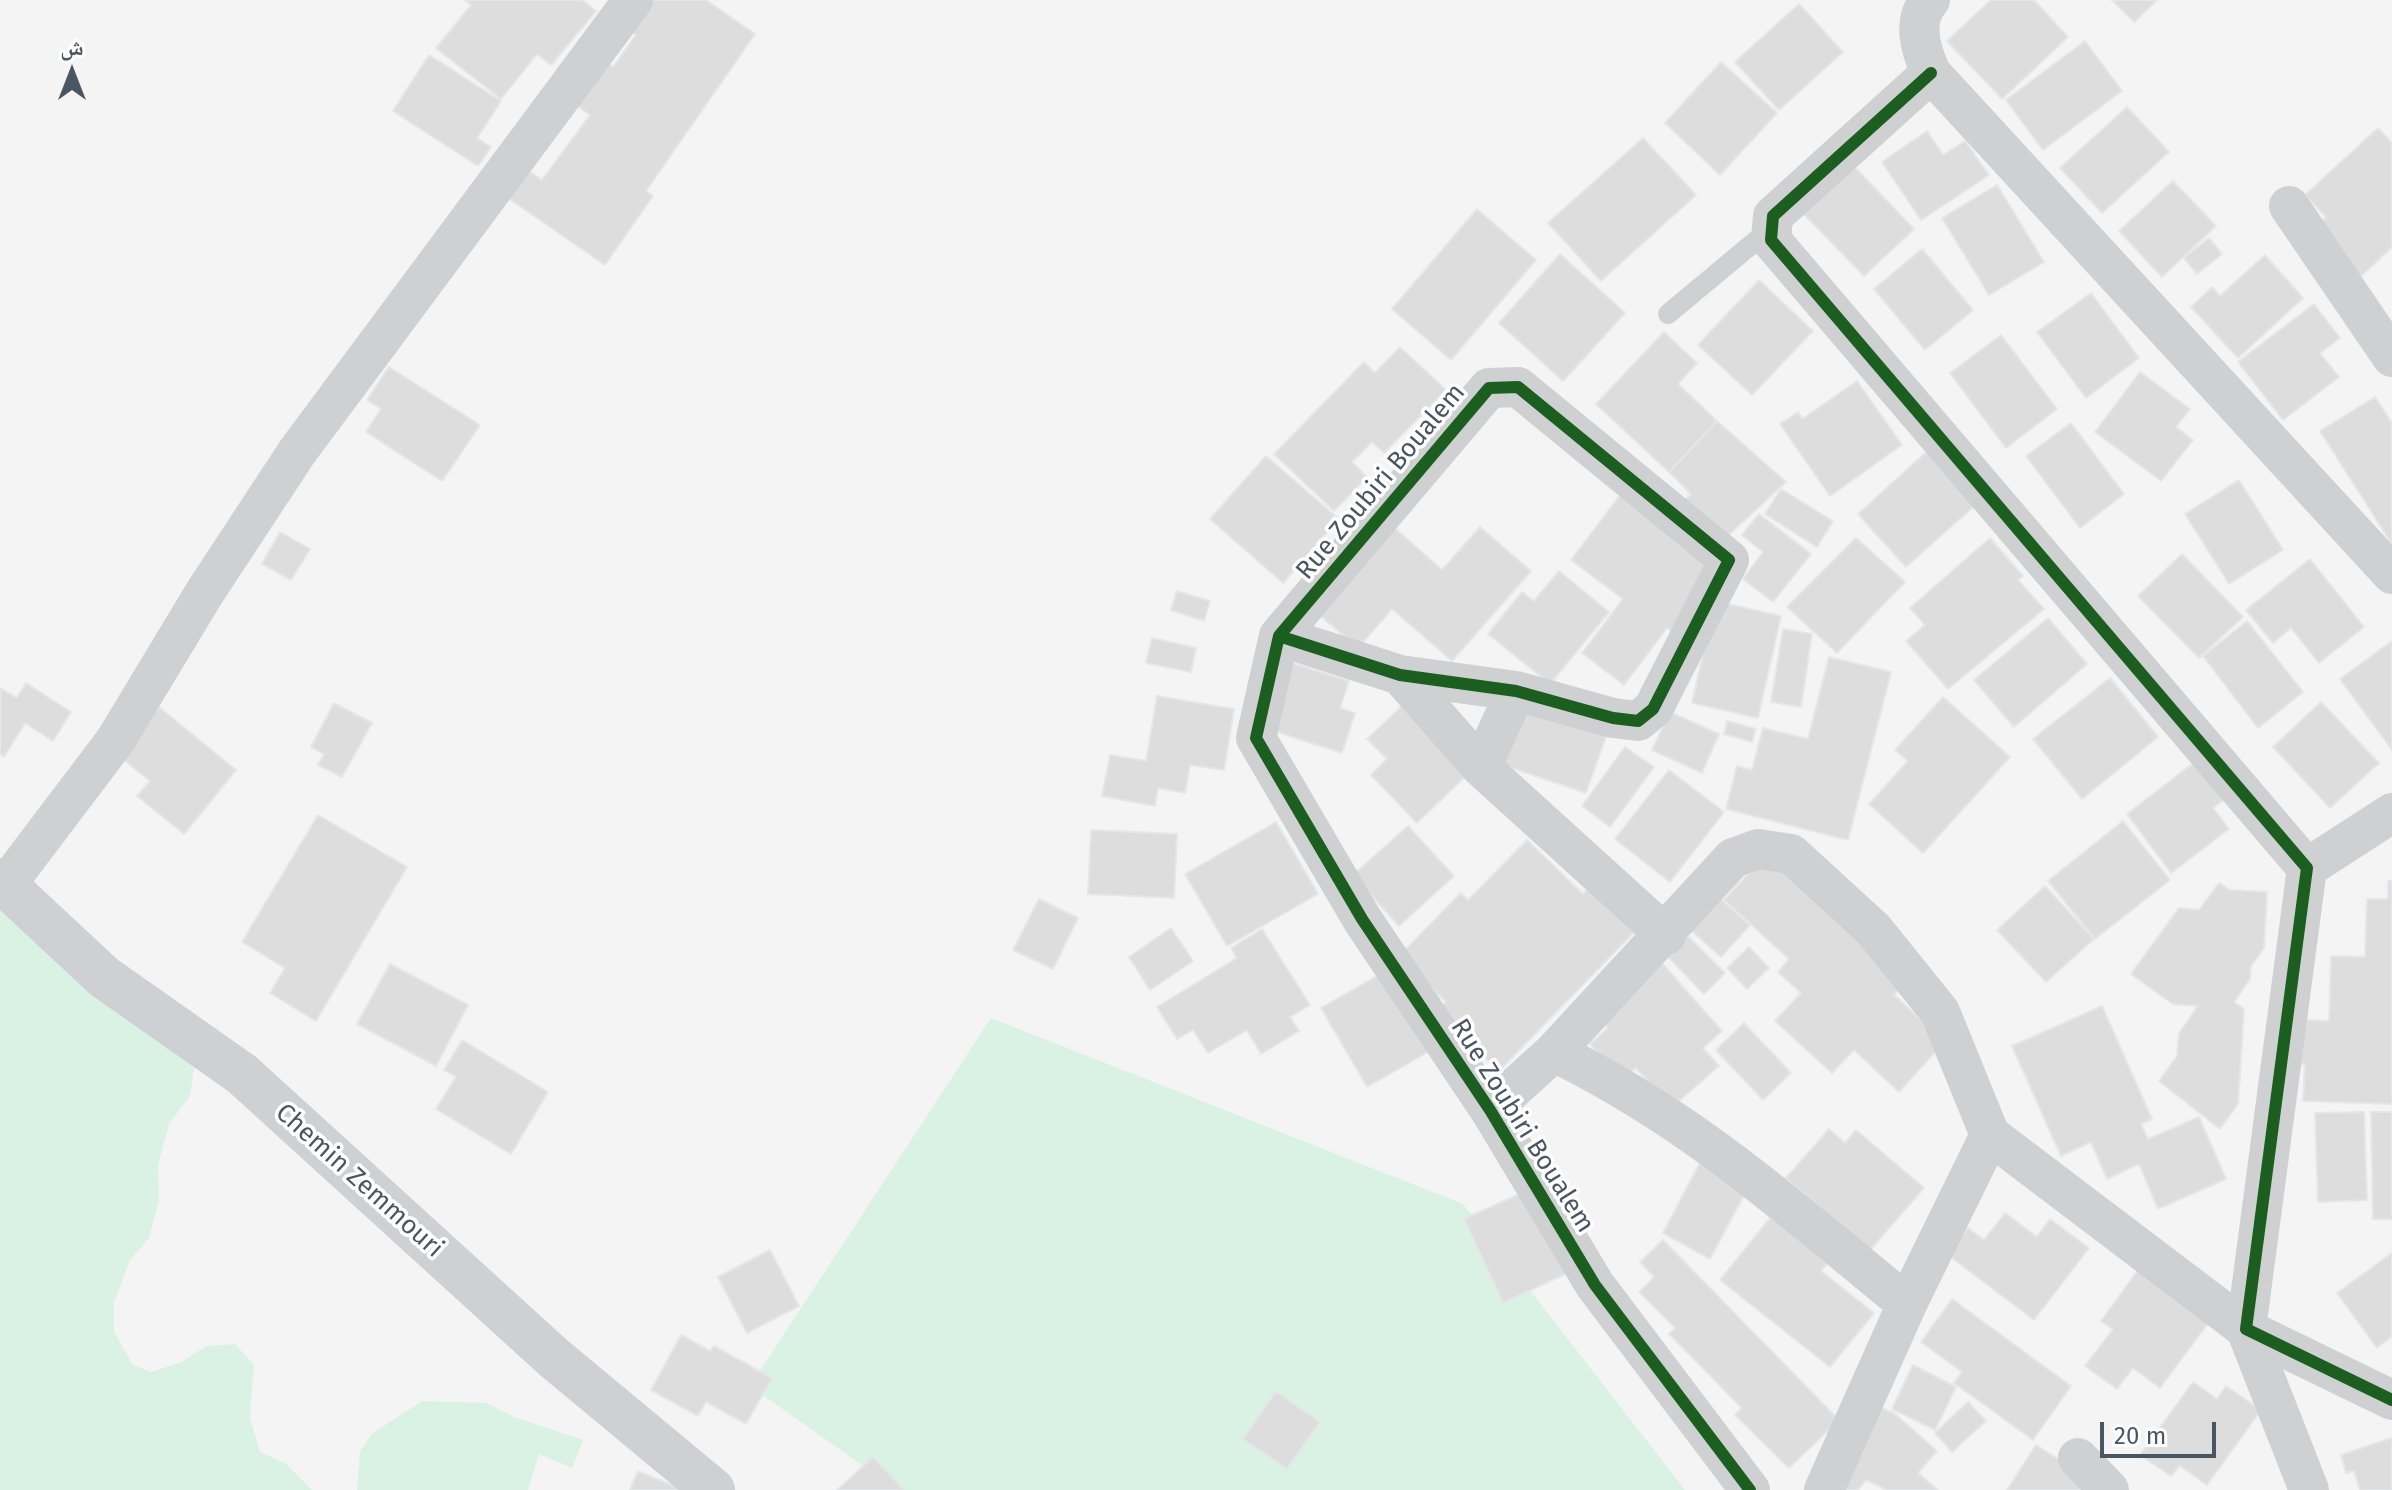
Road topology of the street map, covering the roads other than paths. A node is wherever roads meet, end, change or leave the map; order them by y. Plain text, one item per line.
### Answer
1 (633, 0) edge
2 (1930, 0) edge
3 (1931, 73) junction
4 (2289, 206) dead end
5 (1770, 229) junction
6 (1668, 314) dead end
7 (2392, 357) edge
8 (2392, 574) edge
9 (1279, 636) junction
10 (1400, 675) junction
11 (1516, 691) junction
12 (1481, 767) junction
13 (2392, 813) edge
14 (2307, 868) junction
15 (3, 882) edge
16 (1666, 935) junction
17 (1554, 1052) junction
18 (1490, 1110) junction
19 (1990, 1135) junction
20 (1907, 1304) junction
21 (2246, 1329) junction
22 (2392, 1400) edge
23 (2078, 1458) dead end
24 (713, 1490) edge
25 (1750, 1490) edge
26 (1824, 1490) edge
27 (2109, 1490) edge
28 (2309, 1490) edge

1 - 15 street
2 - 3 street
3 - 5 street
3 - 8 street
4 - 7 street
5 - 6 lane
5 - 14 street
9 - 10 street, Rue Zoubiri Boualem
9 - 11 street, Rue Zoubiri Boualem
9 - 18 street, Rue Zoubiri Boualem
10 - 11 street, Rue Zoubiri Boualem
10 - 12 street
11 - 12 street
12 - 16 street
13 - 14 street
14 - 21 street
15 - 24 street, Chemin Zemmouri
16 - 17 street
16 - 19 street
17 - 18 street
17 - 20 street
18 - 25 street, Rue Zoubiri Boualem
19 - 20 street
19 - 21 street
20 - 26 street
21 - 22 street
21 - 28 street
23 - 27 street

